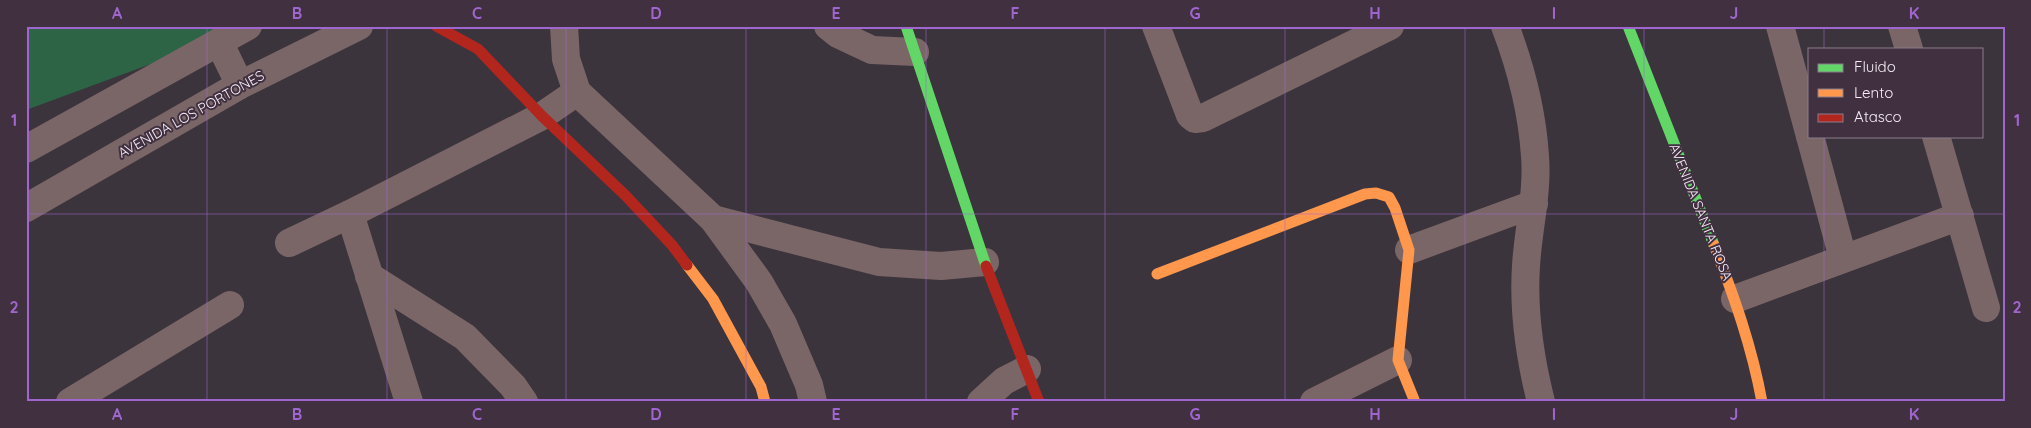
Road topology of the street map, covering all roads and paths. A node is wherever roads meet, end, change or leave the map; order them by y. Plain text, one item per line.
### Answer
1 (248, 26) edge
2 (359, 26) edge
3 (436, 26) edge
4 (564, 26) edge
5 (828, 26) edge
6 (906, 26) edge
7 (1156, 26) edge
8 (1390, 26) edge
9 (1504, 26) edge
10 (1628, 26) edge
11 (1780, 26) edge
12 (1902, 26) edge
13 (219, 42) junction
14 (1909, 48) edge
15 (915, 52) junction
16 (240, 85) junction
17 (576, 92) junction
18 (542, 116) junction
19 (1808, 129) edge
20 (1811, 138) edge
21 (1937, 138) edge
22 (26, 149) edge
23 (1534, 204) junction
24 (26, 208) edge
25 (350, 214) junction
26 (1960, 216) junction
27 (713, 219) junction
28 (289, 243) dead end
29 (1409, 250) junction
30 (1843, 258) junction
31 (984, 262) junction
32 (1157, 274) dead end
33 (369, 276) junction
34 (1735, 299) junction
35 (230, 305) dead end
36 (1986, 308) dead end
37 (1398, 360) junction
38 (1027, 369) junction
39 (70, 402) edge
40 (409, 402) edge
41 (524, 402) edge
42 (765, 402) edge
43 (813, 402) edge
44 (981, 402) edge
45 (1039, 402) edge
46 (1314, 402) edge
47 (1415, 402) edge
48 (1541, 402) edge
49 (1762, 402) edge

1 - 13 street
2 - 16 street, AVENIDA LOS PORTONES
3 - 18 street
4 - 17 street
5 - 15 street
6 - 15 street
7 - 8 street
9 - 23 street
10 - 34 street, AVENIDA SANTA ROSA
11 - 19 street
12 - 14 street
13 - 16 street
13 - 22 street
15 - 31 street
16 - 24 street, AVENIDA LOS PORTONES
17 - 18 street
17 - 27 street
18 - 25 street
18 - 42 street
20 - 30 street
21 - 26 street
23 - 29 street
23 - 48 street
25 - 28 street
25 - 33 street
26 - 30 street
26 - 36 street
27 - 31 street
27 - 43 street
29 - 32 street
29 - 37 street
30 - 34 street
31 - 38 street
33 - 40 street
33 - 41 street
34 - 49 street, AVENIDA SANTA ROSA
35 - 39 street
37 - 46 street
37 - 47 street
38 - 44 street
38 - 45 street

